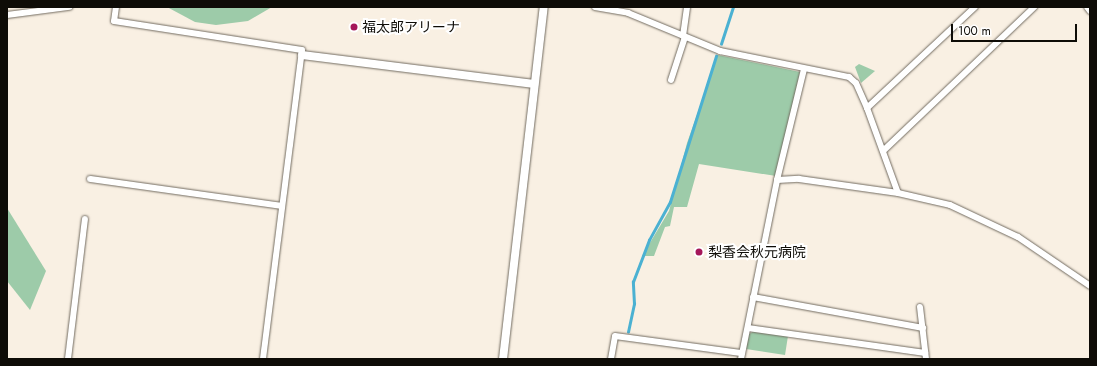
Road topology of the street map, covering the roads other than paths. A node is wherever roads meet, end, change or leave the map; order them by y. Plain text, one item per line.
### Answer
1 (69, 7) edge
2 (116, 7) edge
3 (544, 7) edge
4 (595, 7) edge
5 (687, 7) edge
6 (975, 7) edge
7 (1034, 7) edge
8 (1087, 7) edge
9 (1090, 11) edge
10 (7, 15) edge
11 (684, 36) junction
12 (302, 55) junction
13 (804, 68) junction
14 (671, 80) dead end
15 (534, 84) junction
16 (867, 108) junction
17 (883, 151) junction
18 (90, 179) dead end
19 (777, 180) junction
20 (898, 193) junction
21 (281, 206) junction
22 (85, 219) dead end
23 (1090, 286) edge
24 (753, 297) junction
25 (920, 307) dead end
26 (748, 328) junction
27 (923, 328) junction
28 (741, 356) edge
29 (926, 356) edge
30 (68, 359) edge
31 (263, 359) edge
32 (503, 359) edge
33 (611, 359) edge

1 - 10 street
2 - 12 street
3 - 15 street
4 - 11 street
5 - 11 street
6 - 16 street
7 - 17 street
8 - 9 street
11 - 13 street
11 - 14 street
12 - 15 street
12 - 21 street
13 - 16 street
13 - 19 street
15 - 32 street
16 - 17 street
17 - 20 street
18 - 21 street
19 - 20 street
19 - 24 street
20 - 23 street
21 - 31 street
22 - 30 street
24 - 26 street
24 - 27 street
25 - 27 street
26 - 28 street
26 - 29 street
27 - 29 street
28 - 33 street

